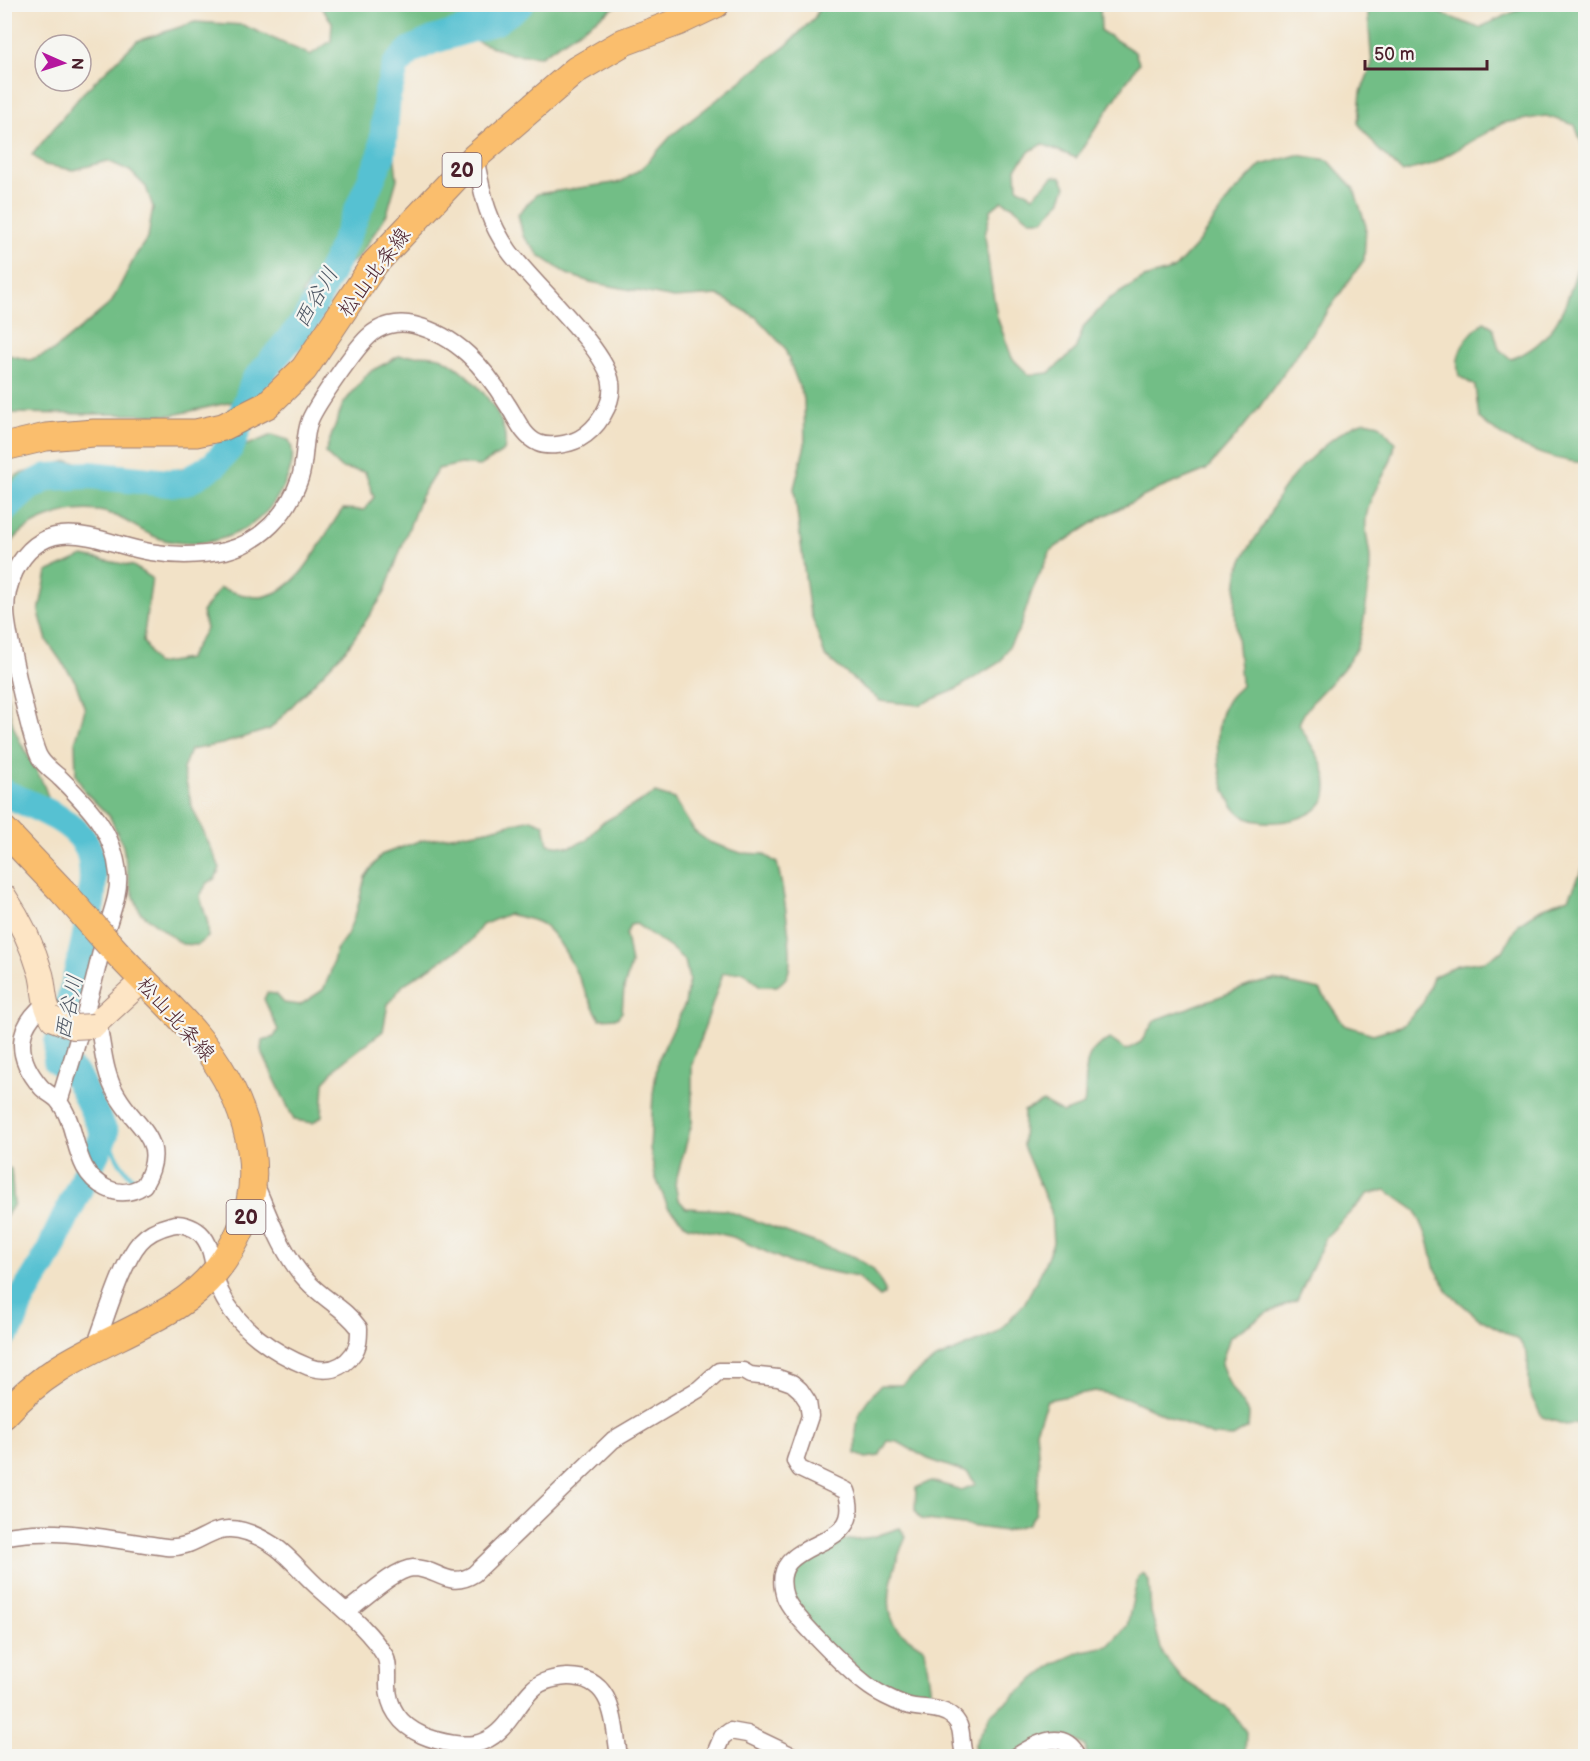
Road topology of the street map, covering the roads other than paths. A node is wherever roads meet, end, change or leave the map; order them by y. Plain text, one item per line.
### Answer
1 (716, 4) edge
2 (475, 157) junction
3 (4, 447) edge
4 (4, 830) edge
5 (4, 896) edge
6 (142, 981) junction
7 (49, 1012) junction
8 (96, 1024) junction
9 (59, 1102) junction
10 (254, 1181) junction
11 (216, 1274) junction
12 (94, 1347) junction
13 (4, 1415) edge
14 (4, 1537) edge
15 (347, 1611) junction
16 (619, 1756) edge
17 (714, 1756) edge
18 (793, 1756) edge
19 (965, 1756) edge
20 (1017, 1756) edge
21 (1078, 1756) edge

1 - 2 main road, 松山北条線 / 20
2 - 3 main road, 松山北条線 / 20
2 - 9 street
4 - 6 main road, 松山北条線 / 20, bridge
5 - 7 main road
6 - 8 main road
6 - 10 main road, 松山北条線 / 20
7 - 8 main road, bridge
7 - 9 street
8 - 9 street
10 - 11 main road, 松山北条線 / 20
10 - 11 street
11 - 12 main road, 松山北条線 / 20
11 - 12 street
12 - 13 main road, 松山北条線 / 20
14 - 15 street
15 - 16 street
15 - 19 street
17 - 18 street
20 - 21 street

